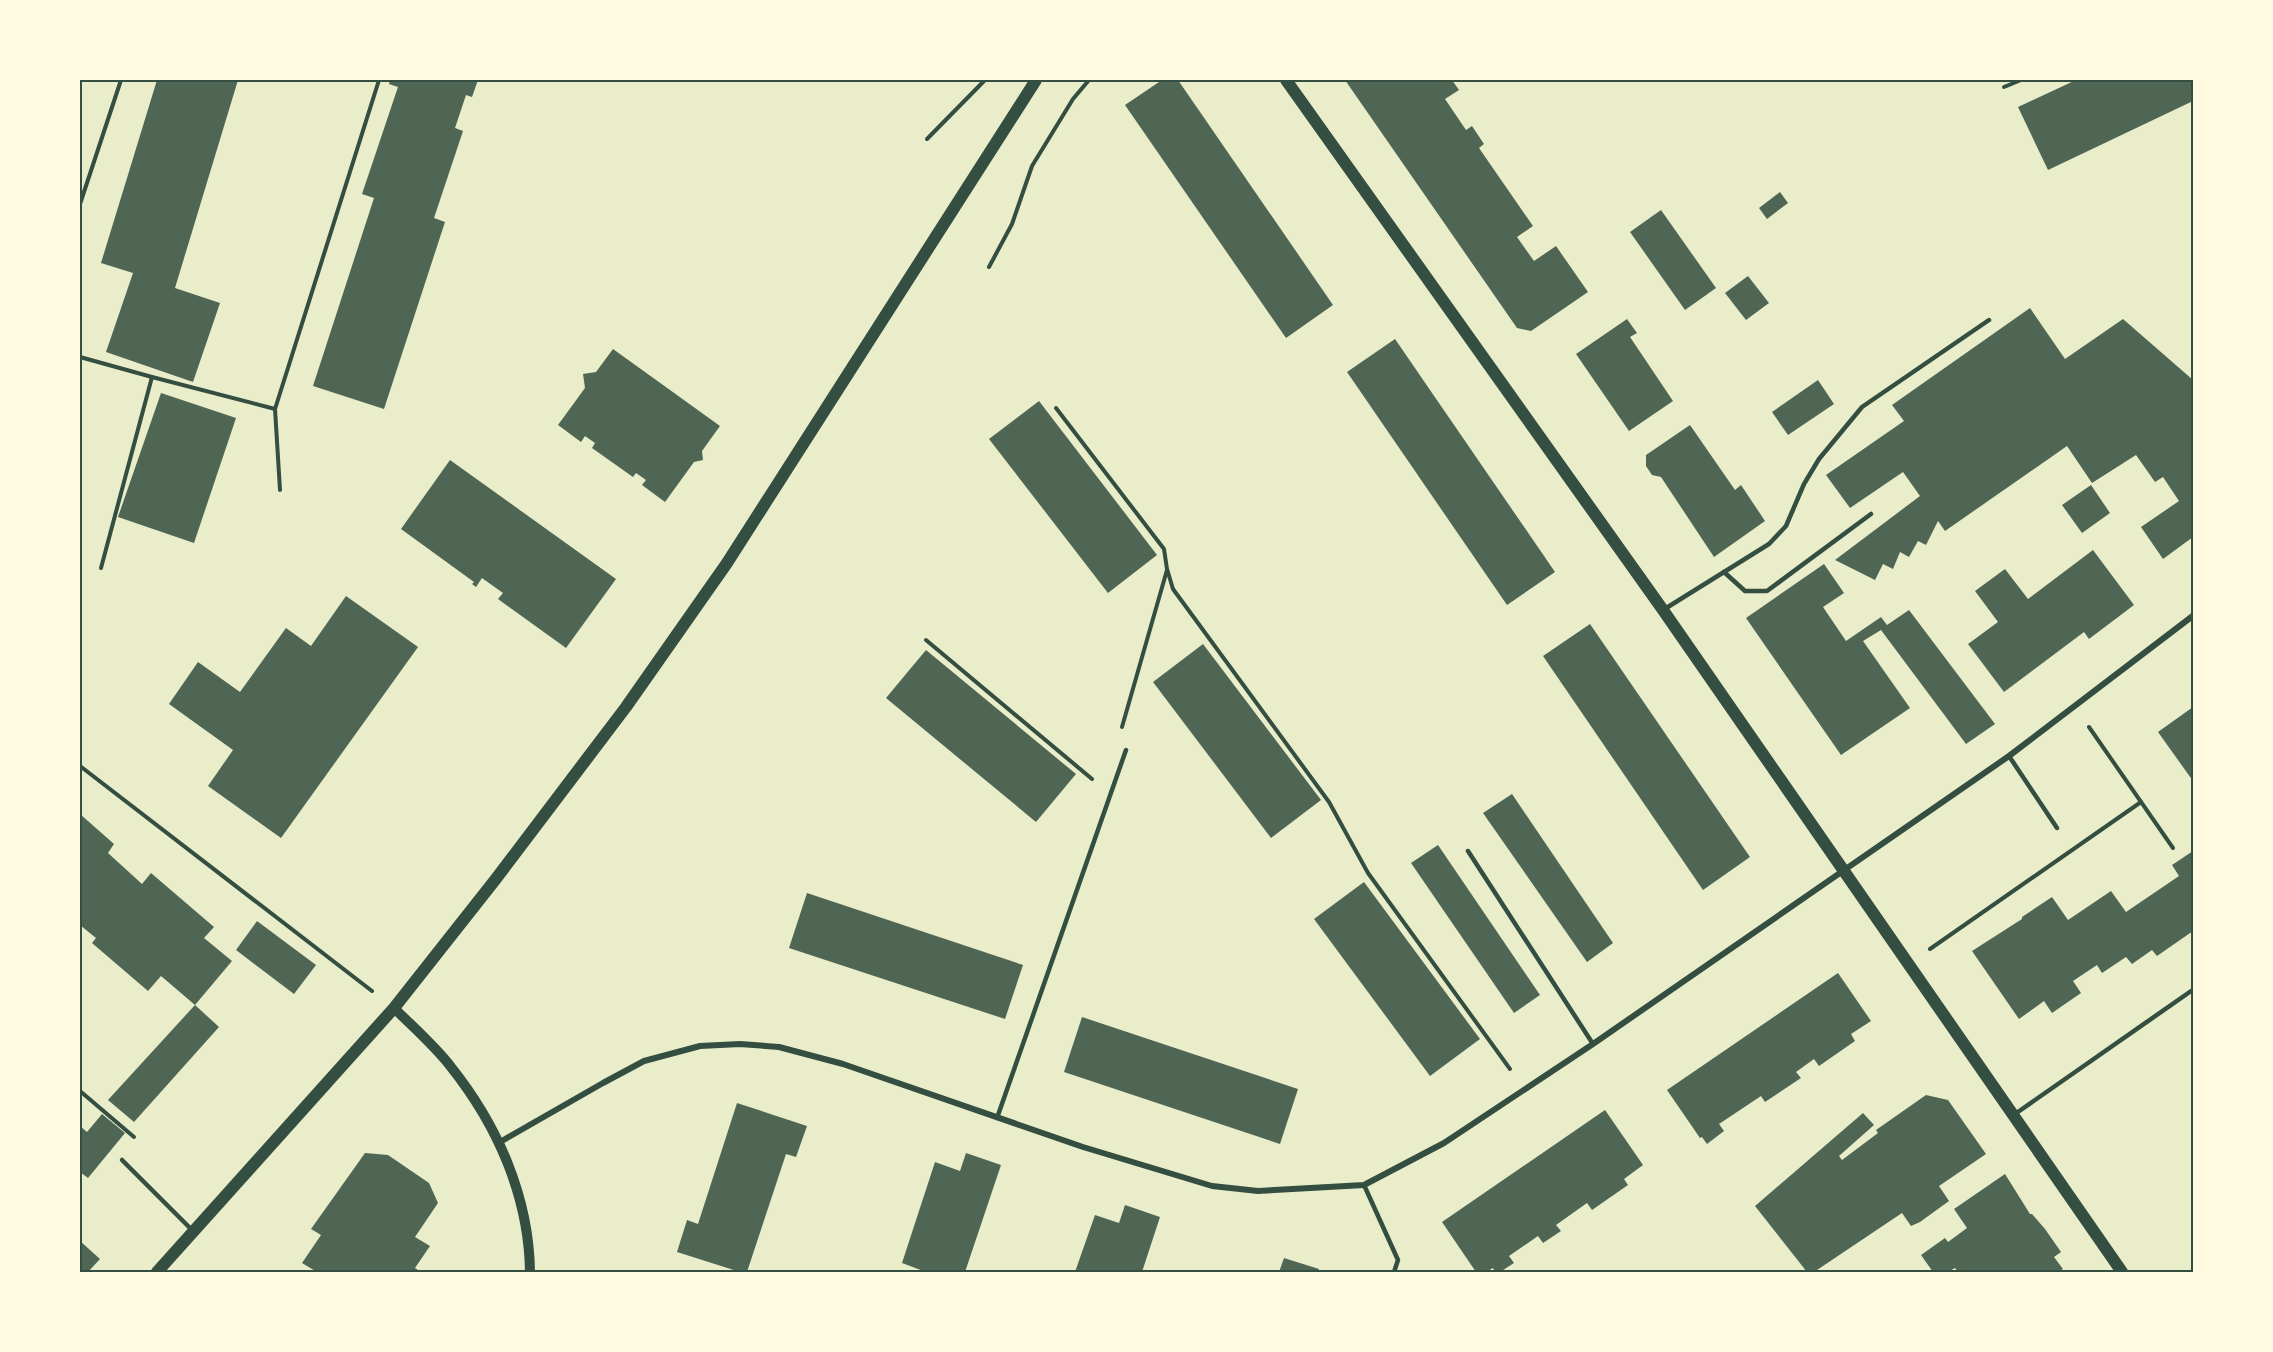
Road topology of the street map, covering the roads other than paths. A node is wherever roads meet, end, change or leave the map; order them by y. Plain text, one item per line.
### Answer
1 (1036, 80) edge
2 (1286, 80) edge
3 (1989, 320) dead end
4 (1871, 514) dead end
5 (1724, 572) junction
6 (1663, 610) junction
7 (2193, 615) edge
8 (1126, 750) road end
9 (2009, 756) junction
10 (2057, 828) dead end
11 (1468, 851) dead end
12 (1843, 870) junction
13 (2193, 989) edge
14 (394, 1008) junction
15 (1593, 1044) junction
16 (2013, 1116) junction
17 (997, 1118) junction
18 (500, 1142) junction
19 (122, 1160) dead end
20 (1364, 1185) junction
21 (194, 1232) junction
22 (157, 1272) edge
23 (530, 1272) edge
24 (1394, 1272) edge
25 (2122, 1272) edge

1 - 14 main road
2 - 6 main road
3 - 5 lane
4 - 5 lane
5 - 6 lane
6 - 12 main road
7 - 9 street
8 - 17 lane
9 - 10 lane
9 - 12 street
11 - 15 lane
12 - 15 street
12 - 16 main road
13 - 16 lane
14 - 18 street
14 - 21 main road
15 - 20 street
16 - 25 main road
17 - 18 street
17 - 20 street
18 - 23 street
19 - 21 lane
20 - 24 lane
21 - 22 main road

